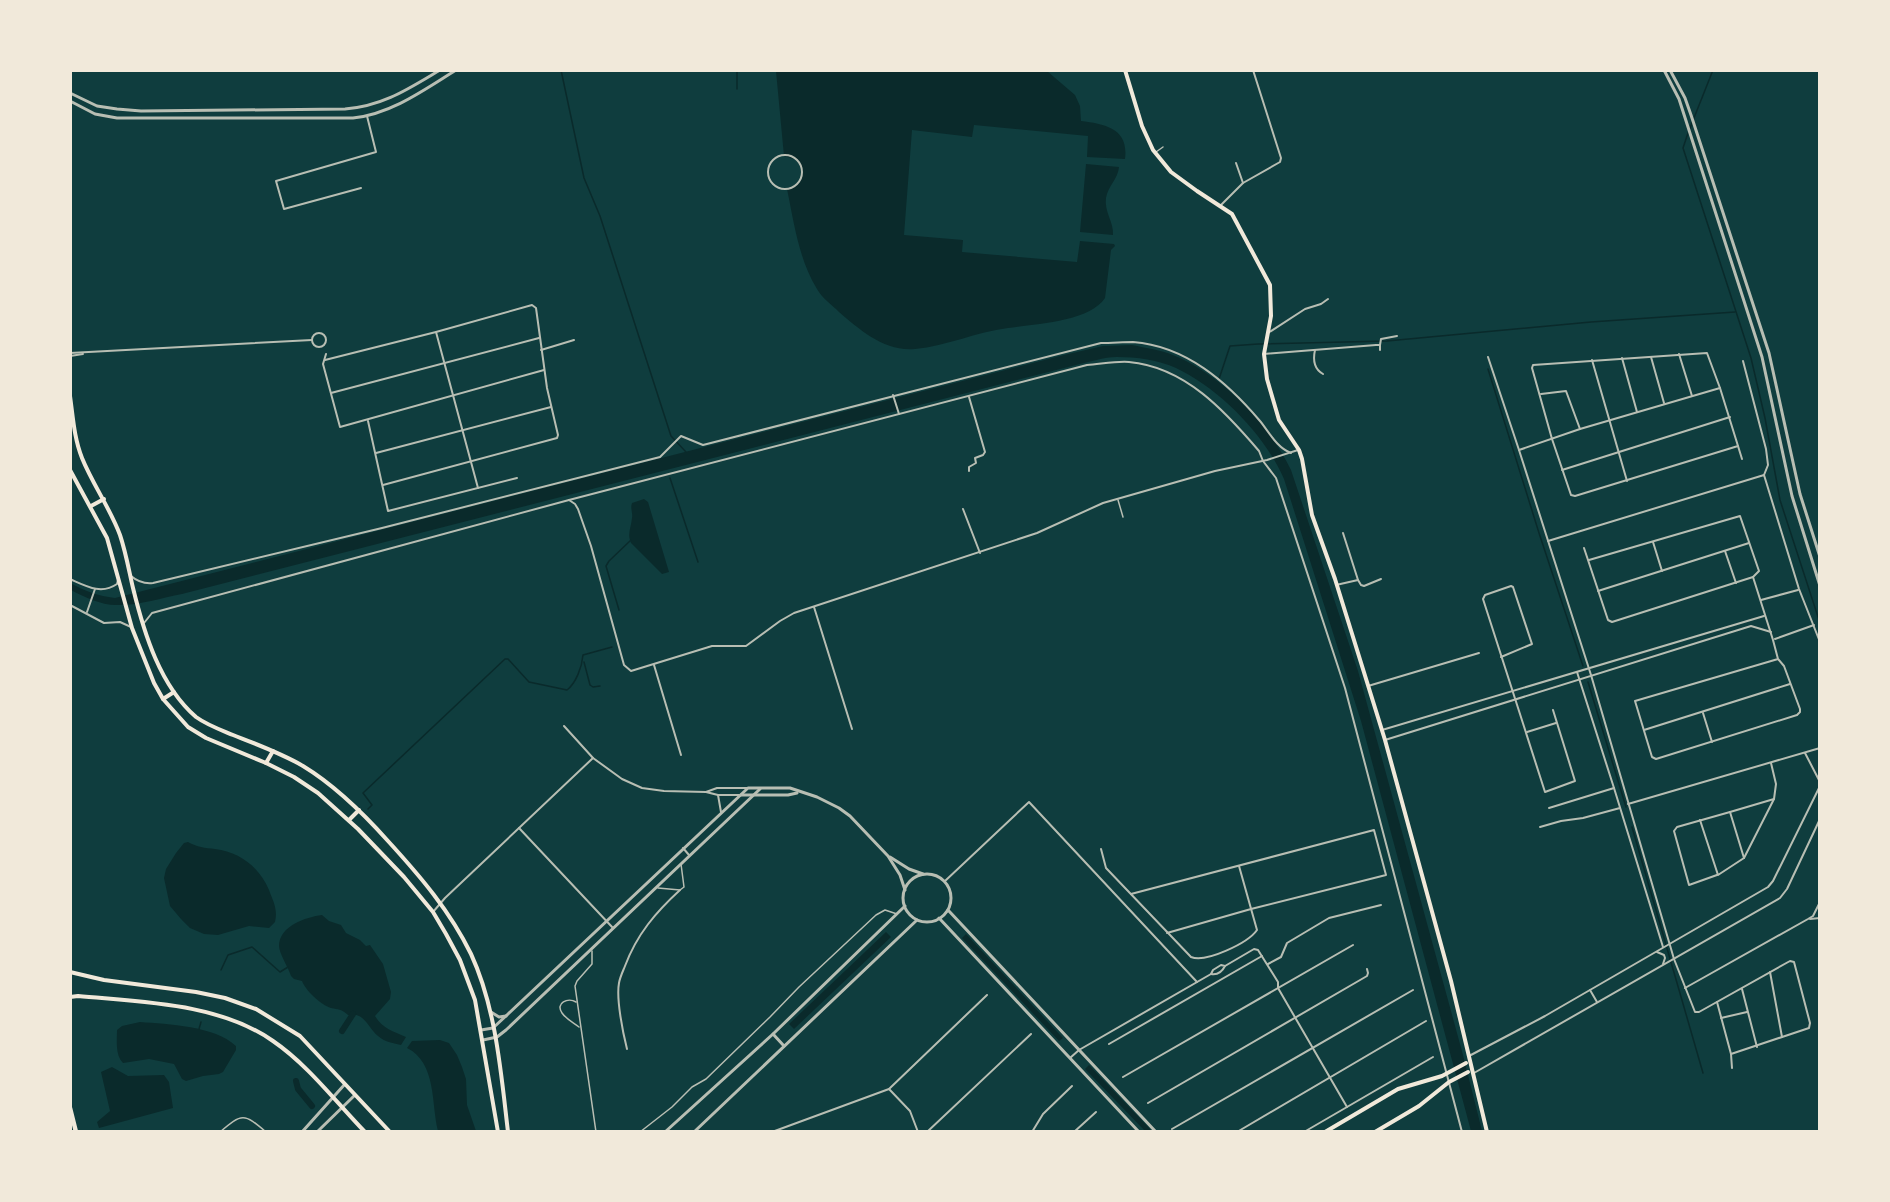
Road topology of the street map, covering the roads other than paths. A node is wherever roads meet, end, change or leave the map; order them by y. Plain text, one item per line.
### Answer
1 (440, 70) edge
2 (456, 70) edge
3 (1125, 70) edge
4 (1252, 70) edge
5 (1664, 70) edge
6 (1670, 70) edge
7 (70, 93) edge
8 (70, 101) edge
9 (117, 109) junction
10 (308, 109) junction
11 (367, 116) junction
12 (117, 118) junction
13 (308, 118) junction
14 (1696, 133) junction
15 (1690, 134) junction
16 (1163, 147) dead end
17 (1155, 153) junction
18 (774, 160) joint
19 (1236, 163) dead end
20 (1243, 183) junction
21 (361, 188) dead end
22 (1221, 205) junction
23 (1328, 299) dead end
24 (436, 332) junction
25 (1268, 333) junction
26 (1397, 336) dead end
27 (539, 338) junction
28 (312, 340) junction
29 (574, 340) dead end
30 (325, 343) junction
31 (1380, 345) junction
32 (316, 346) junction
33 (325, 349) dead end
34 (319, 350) dead end
35 (541, 350) junction
36 (1315, 350) junction
37 (1380, 350) dead end
38 (1264, 352) junction
39 (326, 354) dead end
40 (1679, 354) junction
41 (70, 355) edge
42 (1650, 356) junction
43 (1488, 357) dead end
44 (1622, 358) junction
45 (1592, 359) junction
46 (325, 360) junction
47 (1743, 361) dead end
48 (323, 364) junction
49 (446, 364) junction
50 (544, 370) junction
51 (1323, 374) dead end
52 (1720, 388) junction
53 (331, 393) junction
54 (1541, 394) junction
55 (70, 396) edge
56 (454, 396) junction
57 (969, 396) junction
58 (1692, 396) junction
59 (894, 397) junction
60 (1664, 403) junction
61 (551, 407) junction
62 (1637, 412) junction
63 (898, 413) junction
64 (1730, 417) junction
65 (368, 420) junction
66 (1610, 420) junction
67 (1580, 429) junction
68 (463, 430) junction
69 (1552, 439) junction
70 (1738, 446) junction
71 (1299, 450) junction
72 (1519, 450) junction
73 (1618, 451) junction
74 (376, 453) junction
75 (1291, 453) junction
76 (1742, 459) dead end
77 (471, 460) junction
78 (1263, 461) junction
79 (70, 470) edge
80 (1562, 470) junction
81 (969, 471) dead end
82 (1764, 475) junction
83 (516, 478) dead end
84 (1627, 481) junction
85 (383, 484) junction
86 (478, 488) junction
87 (104, 499) junction
88 (1118, 499) junction
89 (569, 500) junction
90 (91, 506) junction
91 (963, 509) dead end
92 (1124, 517) dead end
93 (1343, 533) dead end
94 (1548, 541) junction
95 (1653, 541) junction
96 (1749, 543) junction
97 (1584, 548) dead end
98 (1724, 551) junction
99 (980, 553) junction
100 (1820, 557) edge
101 (1589, 560) junction
102 (1662, 571) junction
103 (130, 574) junction
104 (1753, 577) junction
105 (119, 578) junction
106 (70, 579) edge
107 (1381, 579) dead end
108 (1359, 580) junction
109 (1736, 583) junction
110 (1336, 585) junction
111 (1820, 586) edge
112 (1799, 589) junction
113 (94, 591) junction
114 (1598, 591) junction
115 (1761, 600) junction
116 (70, 605) edge
117 (814, 607) junction
118 (87, 613) junction
119 (1766, 615) junction
120 (1750, 621) junction
121 (143, 624) junction
122 (1814, 625) junction
123 (1751, 626) junction
124 (132, 628) junction
125 (1771, 632) junction
126 (1773, 639) junction
127 (1820, 642) edge
128 (1479, 653) dead end
129 (1501, 657) junction
130 (1778, 659) junction
131 (654, 665) junction
132 (1588, 668) junction
133 (1576, 672) junction
134 (1591, 675) junction
135 (1579, 679) junction
136 (1791, 684) junction
137 (1368, 686) junction
138 (1514, 691) junction
139 (174, 692) junction
140 (163, 699) junction
141 (1516, 699) junction
142 (1553, 710) dead end
143 (1703, 711) junction
144 (1557, 723) junction
145 (1404, 724) junction
146 (564, 726) dead end
147 (852, 729) dead end
148 (1382, 730) junction
149 (1644, 730) junction
150 (1527, 732) junction
151 (1407, 733) junction
152 (1385, 740) junction
153 (1712, 742) junction
154 (1820, 748) edge
155 (273, 751) junction
156 (1805, 753) junction
157 (681, 755) dead end
158 (593, 758) junction
159 (266, 763) junction
160 (1771, 763) junction
161 (1820, 784) edge
162 (748, 788) junction
163 (762, 788) junction
164 (1614, 788) junction
165 (706, 792) junction
166 (799, 792) junction
167 (718, 795) junction
168 (739, 795) junction
169 (754, 795) junction
170 (1774, 799) junction
171 (1629, 806) junction
172 (1549, 808) dead end
173 (1621, 809) junction
174 (359, 810) junction
175 (721, 812) junction
176 (1730, 812) junction
177 (1820, 819) edge
178 (349, 820) junction
179 (1700, 820) junction
180 (1540, 827) dead end
181 (519, 828) junction
182 (683, 848) junction
183 (1101, 849) dead end
184 (689, 855) junction
185 (888, 856) junction
186 (1744, 858) junction
187 (681, 863) junction
188 (1239, 866) junction
189 (923, 874) junction
190 (1718, 875) junction
191 (945, 881) junction
192 (655, 888) junction
193 (680, 890) junction
194 (905, 890) junction
195 (1131, 894) junction
196 (441, 903) junction
197 (1819, 904) edge
198 (1381, 905) dead end
199 (905, 906) junction
200 (1251, 909) junction
201 (948, 910) junction
202 (1820, 911) edge
203 (433, 912) junction
204 (898, 914) junction
205 (939, 918) junction
206 (1820, 918) edge
207 (1808, 919) junction
208 (917, 920) junction
209 (607, 921) junction
210 (613, 928) junction
211 (1167, 933) junction
212 (1353, 945) dead end
213 (1666, 946) junction
214 (592, 948) junction
215 (1655, 952) junction
216 (1262, 956) junction
217 (1673, 960) junction
218 (1665, 964) junction
219 (1268, 965) junction
220 (1225, 966) junction
221 (1366, 969) dead end
222 (1770, 971) junction
223 (70, 972) edge
224 (1210, 974) junction
225 (1197, 982) junction
226 (1278, 988) junction
227 (1684, 988) junction
228 (1742, 988) junction
229 (1413, 990) dead end
230 (1590, 990) junction
231 (987, 995) dead end
232 (70, 997) edge
233 (1597, 1002) junction
234 (1717, 1002) junction
235 (489, 1007) junction
236 (578, 1007) junction
237 (1748, 1012) junction
238 (507, 1016) junction
239 (1296, 1018) junction
240 (1721, 1018) junction
241 (1426, 1021) dead end
242 (493, 1028) junction
243 (581, 1029) junction
244 (481, 1030) junction
245 (772, 1034) junction
246 (1031, 1034) dead end
247 (1782, 1037) junction
248 (495, 1038) junction
249 (483, 1040) junction
250 (1109, 1044) dead end
251 (784, 1046) junction
252 (1757, 1047) junction
253 (1313, 1048) junction
254 (627, 1049) dead end
255 (1079, 1050) junction
256 (1731, 1054) junction
257 (1469, 1056) junction
258 (1433, 1057) dead end
259 (1070, 1058) junction
260 (1466, 1063) dead end
261 (1732, 1068) dead end
262 (1468, 1072) dead end
263 (1448, 1073) junction
264 (1473, 1073) junction
265 (1123, 1077) dead end
266 (1330, 1078) junction
267 (1450, 1081) junction
268 (345, 1083) junction
269 (1072, 1086) dead end
270 (889, 1089) junction
271 (355, 1095) junction
272 (332, 1098) junction
273 (1148, 1103) dead end
274 (1347, 1107) junction
275 (70, 1108) edge
276 (341, 1108) junction
277 (1096, 1112) dead end
278 (1172, 1129) dead end
279 (76, 1131) edge
280 (220, 1131) edge
281 (266, 1131) edge
282 (302, 1131) edge
283 (317, 1131) edge
284 (364, 1131) edge
285 (390, 1131) edge
286 (498, 1131) edge
287 (508, 1131) edge
288 (596, 1131) edge
289 (640, 1131) edge
290 (665, 1131) edge
291 (694, 1131) edge
292 (772, 1131) edge
293 (918, 1131) edge
294 (927, 1131) edge
295 (1032, 1131) edge
296 (1074, 1131) edge
297 (1139, 1131) edge
298 (1156, 1131) edge
299 (1237, 1131) edge
300 (1304, 1131) edge
301 (1325, 1131) edge
302 (1375, 1131) edge
303 (1462, 1131) edge
304 (1487, 1131) edge

1 - 10 street
2 - 11 street
3 - 17 main road
4 - 20 street
5 - 15 street
6 - 14 street
7 - 9 street
8 - 12 street
9 - 10 street
9 - 12 street
10 - 13 street
11 - 13 street
11 - 21 street
12 - 13 street
14 - 15 street
14 - 100 street
15 - 111 street
16 - 17 lane
17 - 22 main road
18 - 18 street
19 - 20 street
20 - 22 street
22 - 25 main road
23 - 25 street
24 - 27 street
24 - 46 street
24 - 49 street
25 - 38 main road
26 - 31 street
27 - 35 street
27 - 49 street
28 - 30 street
28 - 32 street
28 - 41 street
29 - 35 street
30 - 32 street
30 - 33 street
31 - 36 street
31 - 37 street
32 - 34 street
35 - 50 street
36 - 38 street
36 - 51 street
38 - 71 main road
39 - 46 street
40 - 42 street
40 - 52 street
40 - 58 street
42 - 44 street
42 - 60 street
43 - 72 street
44 - 45 street
44 - 62 street
45 - 54 street
45 - 66 street
46 - 48 street
46 - 48 street
47 - 82 street
48 - 53 street
49 - 53 street
49 - 56 street
50 - 56 street
50 - 61 street
52 - 58 street
52 - 64 street
53 - 65 street
54 - 67 street
54 - 69 street
55 - 87 main road
56 - 65 street
56 - 68 street
57 - 63 street
57 - 78 street
57 - 81 street
58 - 60 street
59 - 63 street
59 - 75 street
59 - 103 street
60 - 62 street
61 - 68 street
61 - 77 street
62 - 66 street
63 - 89 street
64 - 70 street
64 - 73 street
65 - 74 street
66 - 67 street
66 - 73 street
67 - 69 street
68 - 74 street
68 - 77 street
69 - 72 street
69 - 80 street
70 - 76 street
70 - 84 street
71 - 75 street
71 - 110 main road
72 - 94 street
73 - 80 street
73 - 84 street
74 - 85 street
75 - 78 street
77 - 85 street
77 - 86 street
78 - 88 street
78 - 263 street
79 - 90 main road
80 - 84 street
82 - 94 street
82 - 112 street
83 - 86 street
85 - 86 street
87 - 90 main road
87 - 103 main road
88 - 92 lane
88 - 99 street
89 - 121 street
89 - 131 street
90 - 105 main road
91 - 99 street
93 - 108 street
94 - 132 street
95 - 96 street
95 - 101 street
95 - 102 street
96 - 98 street
96 - 104 street
97 - 101 street
98 - 102 street
98 - 109 street
99 - 117 street
101 - 114 street
102 - 114 street
103 - 121 main road
104 - 109 street
104 - 115 street
105 - 113 street
105 - 124 main road
106 - 113 street
107 - 108 street
108 - 110 street
109 - 114 street
110 - 137 main road
112 - 115 street
112 - 122 street
113 - 118 street
115 - 119 street
116 - 118 street
117 - 131 street
117 - 147 street
118 - 124 street
119 - 120 street
119 - 125 street
120 - 123 street
120 - 132 street
121 - 139 main road
122 - 126 street
122 - 127 street
123 - 125 street
123 - 134 street
124 - 140 main road
125 - 126 street
126 - 130 street
128 - 137 street
129 - 129 street
129 - 138 street
130 - 136 street
130 - 149 street
131 - 157 street
132 - 133 street
132 - 134 street
133 - 135 street
133 - 138 street
134 - 135 street
134 - 171 street
135 - 141 street
135 - 164 street
136 - 143 street
136 - 153 street
137 - 148 main road
138 - 141 street
138 - 145 street
139 - 140 main road
139 - 155 main road
140 - 159 main road
141 - 150 street
141 - 151 street
142 - 144 street
143 - 149 street
143 - 153 street
144 - 150 street
144 - 150 street
145 - 148 street
145 - 151 street
146 - 158 street
148 - 152 main road
149 - 153 street
151 - 152 street
152 - 257 main road
154 - 156 street
155 - 159 main road
155 - 174 main road
156 - 160 street
156 - 161 street
158 - 165 street
158 - 181 street
159 - 178 main road
160 - 170 street
160 - 171 street
161 - 213 street
162 - 163 street
162 - 165 street
162 - 168 street
163 - 166 street
163 - 169 street
164 - 172 street
164 - 173 street
165 - 167 street
166 - 169 street
166 - 185 street
167 - 168 street
167 - 175 street
168 - 169 street
168 - 175 street
169 - 184 street
170 - 176 street
170 - 186 street
171 - 173 street
171 - 213 street
173 - 180 street
173 - 213 street
174 - 178 main road
174 - 196 main road
175 - 182 street
176 - 179 street
176 - 186 street
177 - 217 street
178 - 203 main road
179 - 190 street
179 - 190 street
181 - 196 street
181 - 209 street
182 - 184 street
182 - 209 street
183 - 195 street
184 - 187 street
185 - 189 street
185 - 194 street
186 - 190 street
187 - 192 street
187 - 193 lane
188 - 195 street
188 - 200 street
188 - 200 street
189 - 191 street
189 - 194 street
191 - 201 street
191 - 225 street
192 - 193 lane
192 - 210 street
193 - 254 street
194 - 199 street
195 - 211 street
196 - 203 street
196 - 235 main road
197 - 202 street
197 - 207 street
198 - 219 street
199 - 204 street
199 - 208 street
200 - 211 street
200 - 211 street
201 - 205 street
201 - 255 street
203 - 244 main road
204 - 245 street
204 - 289 lane
205 - 208 street
205 - 259 street
206 - 207 street
207 - 227 street
208 - 251 street
209 - 210 street
209 - 238 street
210 - 214 street
212 - 226 street
213 - 215 street
213 - 217 street
214 - 236 lane
214 - 248 street
215 - 218 street
215 - 230 street
216 - 219 street
216 - 220 street
216 - 250 street
217 - 218 street
217 - 227 street
218 - 233 street
219 - 226 street
220 - 224 street
220 - 224 street
221 - 239 street
222 - 228 street
222 - 247 street
222 - 247 street
223 - 268 main road
224 - 225 street
225 - 255 street
226 - 239 street
226 - 265 street
227 - 234 street
228 - 234 street
228 - 237 street
229 - 253 street
230 - 233 street
230 - 257 street
231 - 270 street
232 - 272 main road
233 - 264 street
234 - 240 street
235 - 238 street
235 - 242 main road
236 - 243 lane
236 - 243 lane
237 - 240 street
237 - 252 street
238 - 242 street
239 - 253 street
239 - 273 street
240 - 256 street
241 - 266 street
242 - 244 street
242 - 248 main road
243 - 288 lane
244 - 249 main road
245 - 251 street
245 - 290 street
246 - 294 street
247 - 252 street
248 - 249 street
248 - 287 main road
249 - 286 main road
251 - 291 street
252 - 256 street
253 - 266 street
253 - 278 street
255 - 259 street
255 - 298 street
256 - 261 street
257 - 264 main road
258 - 274 street
259 - 297 street
260 - 263 main road
262 - 267 main road
263 - 267 street
263 - 301 main road
264 - 304 main road
266 - 274 street
266 - 299 street
267 - 302 main road
267 - 303 street
268 - 271 main road
268 - 272 street
269 - 295 street
270 - 292 street
270 - 293 street
271 - 276 street
271 - 285 main road
272 - 276 main road
272 - 282 street
274 - 300 street
275 - 279 highway
276 - 283 street
276 - 284 main road
277 - 296 street
280 - 281 lane

